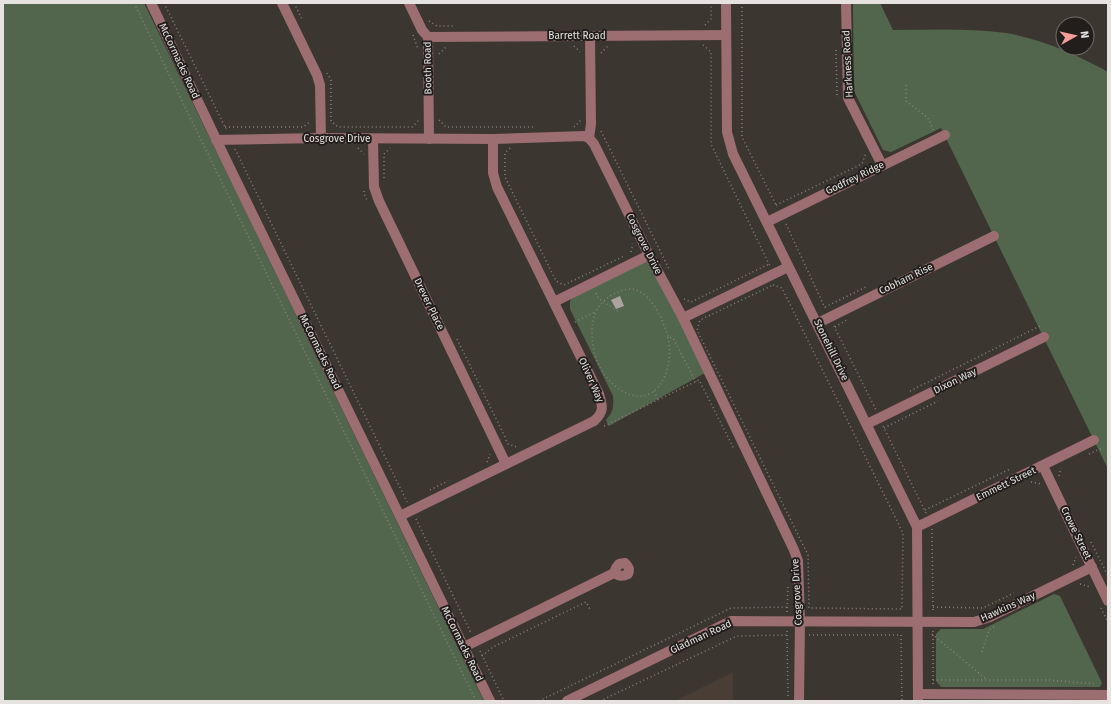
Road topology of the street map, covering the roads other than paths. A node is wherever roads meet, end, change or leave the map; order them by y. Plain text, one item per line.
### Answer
1 (151, 3) edge
2 (282, 3) edge
3 (409, 3) edge
4 (726, 3) edge
5 (846, 3) edge
6 (726, 35) junction
7 (590, 36) junction
8 (428, 37) junction
9 (941, 137) road end
10 (321, 138) junction
11 (589, 138) junction
12 (373, 139) junction
13 (429, 139) junction
14 (493, 139) junction
15 (216, 140) junction
16 (882, 165) junction
17 (767, 222) junction
18 (994, 236) dead end
19 (649, 255) junction
20 (788, 266) junction
21 (554, 302) junction
22 (683, 318) junction
23 (818, 323) junction
24 (1044, 338) dead end
25 (867, 424) junction
26 (1094, 440) dead end
27 (506, 464) junction
28 (1044, 466) junction
29 (400, 516) junction
30 (918, 527) junction
31 (1092, 567) junction
32 (614, 573) dead end
33 (1108, 601) edge
34 (800, 621) junction
35 (918, 623) junction
36 (464, 647) junction
37 (1108, 695) edge
38 (918, 697) edge
39 (490, 701) edge
40 (567, 701) edge
41 (799, 701) edge

1 - 15 street, McCormacks Road
2 - 10 street
3 - 8 street, Booth Road
4 - 6 street, Stonehill Drive
5 - 16 street, Harkness Road
6 - 7 street, Barrett Road
6 - 17 street, Stonehill Drive
7 - 8 street, Barrett Road
7 - 11 street
8 - 13 street, Booth Road
9 - 16 street, Godfrey Ridge
10 - 12 street, Cosgrove Drive
10 - 15 street, Cosgrove Drive
11 - 14 street, Cosgrove Drive
11 - 19 street, Cosgrove Drive
12 - 13 street, Cosgrove Drive
12 - 27 street, Drever Place
13 - 14 street, Cosgrove Drive
14 - 21 street, Oliver Way
15 - 29 street, McCormacks Road
16 - 17 street, Godfrey Ridge
17 - 20 street, Stonehill Drive
18 - 23 street, Cobham Rise
19 - 21 street
19 - 22 street, Cosgrove Drive
20 - 22 street
20 - 23 street, Stonehill Drive
21 - 27 street, Oliver Way
22 - 34 street, Cosgrove Drive
23 - 25 street, Stonehill Drive
24 - 25 street, Dixon Way
25 - 30 street, Stonehill Drive
26 - 28 street, Emmett Street
27 - 29 street, Oliver Way
28 - 30 street, Emmett Street
28 - 31 street, Crowe Street
29 - 36 street, McCormacks Road
30 - 35 street, Stonehill Drive
31 - 33 street, Crowe Street
31 - 35 street, Hawkins Way
32 - 36 street
34 - 35 street, Gladman Road
34 - 40 street, Gladman Road
34 - 41 street, Cosgrove Drive
35 - 38 street, Stonehill Drive
36 - 39 street, McCormacks Road
37 - 38 street

